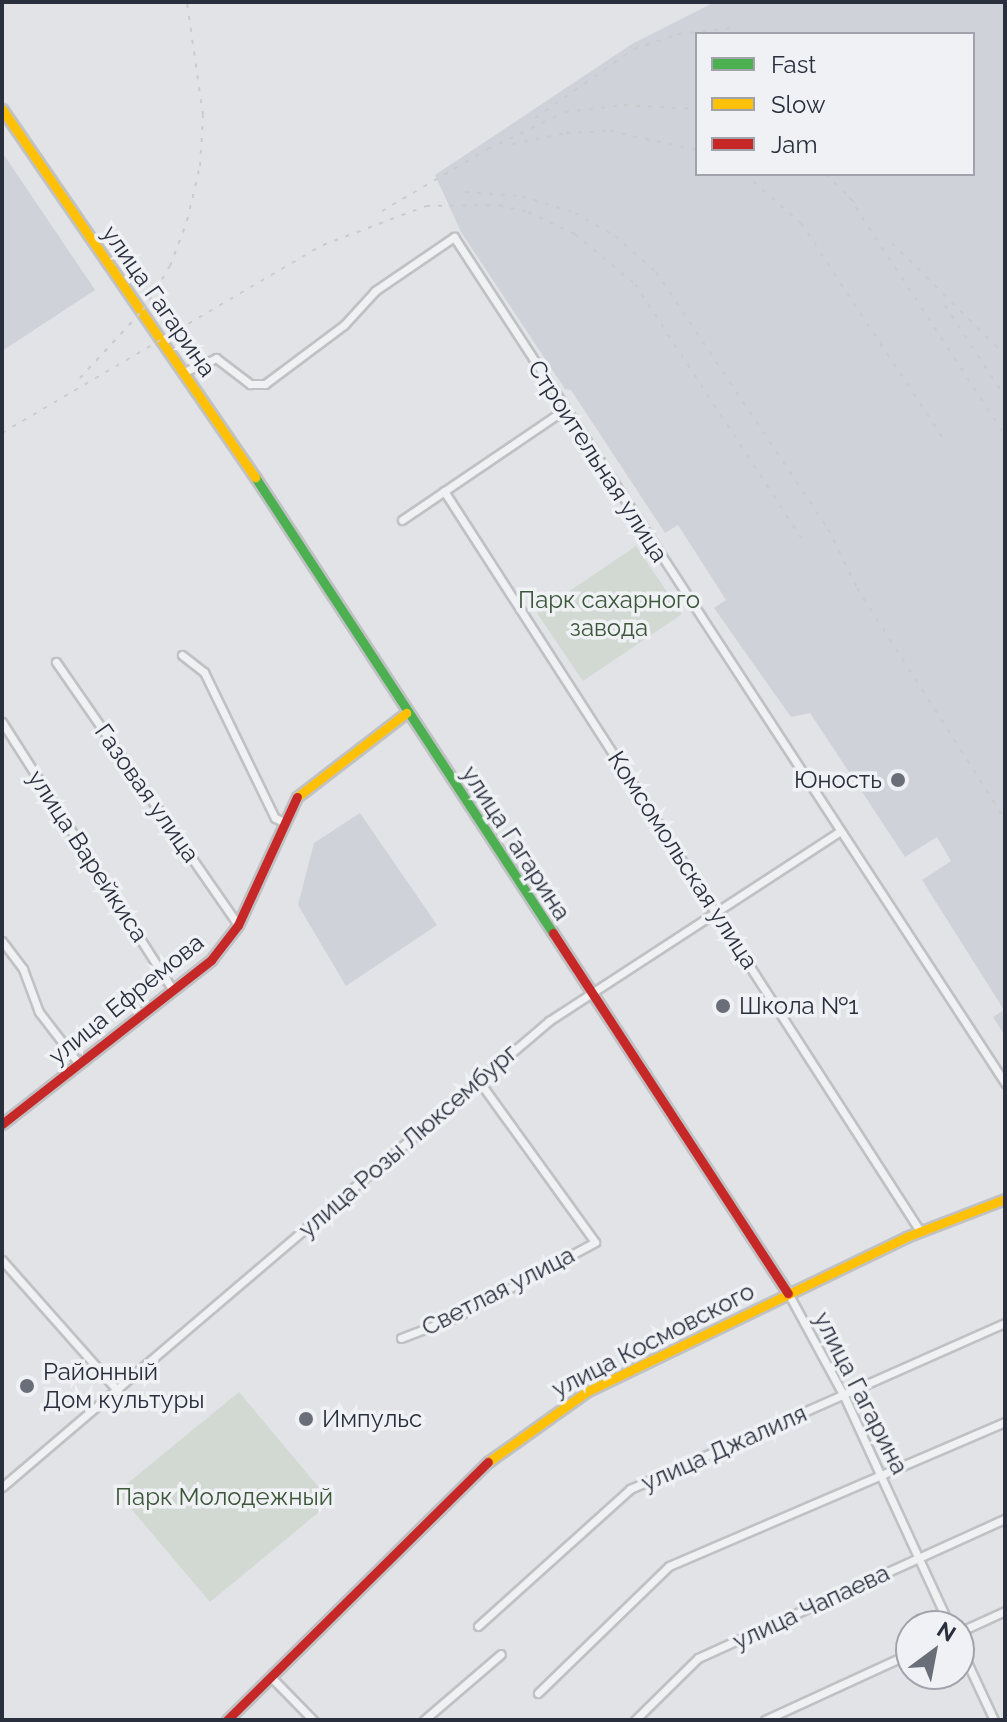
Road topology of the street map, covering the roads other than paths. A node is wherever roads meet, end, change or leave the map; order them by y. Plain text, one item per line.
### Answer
1 (2, 109) edge
2 (186, 371) junction
3 (564, 410) junction
4 (444, 491) junction
5 (402, 520) dead end
6 (182, 655) dead end
7 (56, 662) dead end
8 (406, 713) junction
9 (2, 722) edge
10 (284, 822) junction
11 (840, 831) junction
12 (715, 909) junction
13 (238, 925) junction
14 (2, 941) edge
15 (173, 990) junction
16 (589, 991) junction
17 (79, 1064) junction
18 (478, 1080) junction
19 (1005, 1083) edge
20 (2, 1124) edge
21 (1005, 1199) edge
22 (920, 1231) junction
23 (2, 1260) edge
24 (788, 1293) junction
25 (1005, 1323) edge
26 (401, 1338) dead end
27 (118, 1391) junction
28 (844, 1396) junction
29 (1005, 1422) edge
30 (881, 1476) junction
31 (2, 1487) edge
32 (1005, 1519) edge
33 (918, 1558) junction
34 (942, 1610) edge
35 (1005, 1611) edge
36 (975, 1625) edge
37 (478, 1626) dead end
38 (501, 1654) dead end
39 (895, 1660) edge
40 (272, 1678) junction
41 (975, 1679) edge
42 (538, 1693) dead end
43 (227, 1720) edge
44 (313, 1720) edge
45 (424, 1720) edge
46 (635, 1720) edge
47 (765, 1720) edge
48 (994, 1720) edge

1 - 2 street, улица Гагарина
2 - 3 street, Строительная улица
2 - 8 street, улица Гагарина
3 - 4 street
3 - 11 street, Строительная улица
4 - 5 street
4 - 12 street, Комсомольская улица
6 - 10 street
7 - 13 street, Газовая улица
8 - 10 street, улица Ефремова
8 - 16 street, улица Гагарина
9 - 15 street, улица Варейкиса
10 - 13 street, улица Ефремова
11 - 12 street, улица Розы Люксембург
11 - 19 street, Строительная улица
12 - 16 street, улица Розы Люксембург
12 - 22 street, Комсомольская улица
13 - 15 street, улица Ефремова
14 - 17 street
15 - 17 street, улица Ефремова
16 - 18 street, улица Розы Люксембург
16 - 24 street, улица Гагарина
17 - 20 street, улица Ефремова
18 - 26 street, Светлая улица
18 - 27 street, улица Розы Люксембург
21 - 22 street, улица Космовского
22 - 24 street, улица Космовского
23 - 27 street
24 - 28 street, улица Гагарина
24 - 40 street, улица Космовского
25 - 28 street, улица Джалиля
27 - 31 street, улица Розы Люксембург
28 - 30 street, улица Гагарина
28 - 37 street, улица Джалиля
29 - 30 street
30 - 33 street, улица Гагарина
30 - 42 street
32 - 33 street, улица Чапаева
33 - 34 street, улица Гагарина
33 - 46 street, улица Чапаева
35 - 36 street
38 - 45 street
39 - 47 street
40 - 43 street, улица Космовского
40 - 44 street
41 - 48 street

